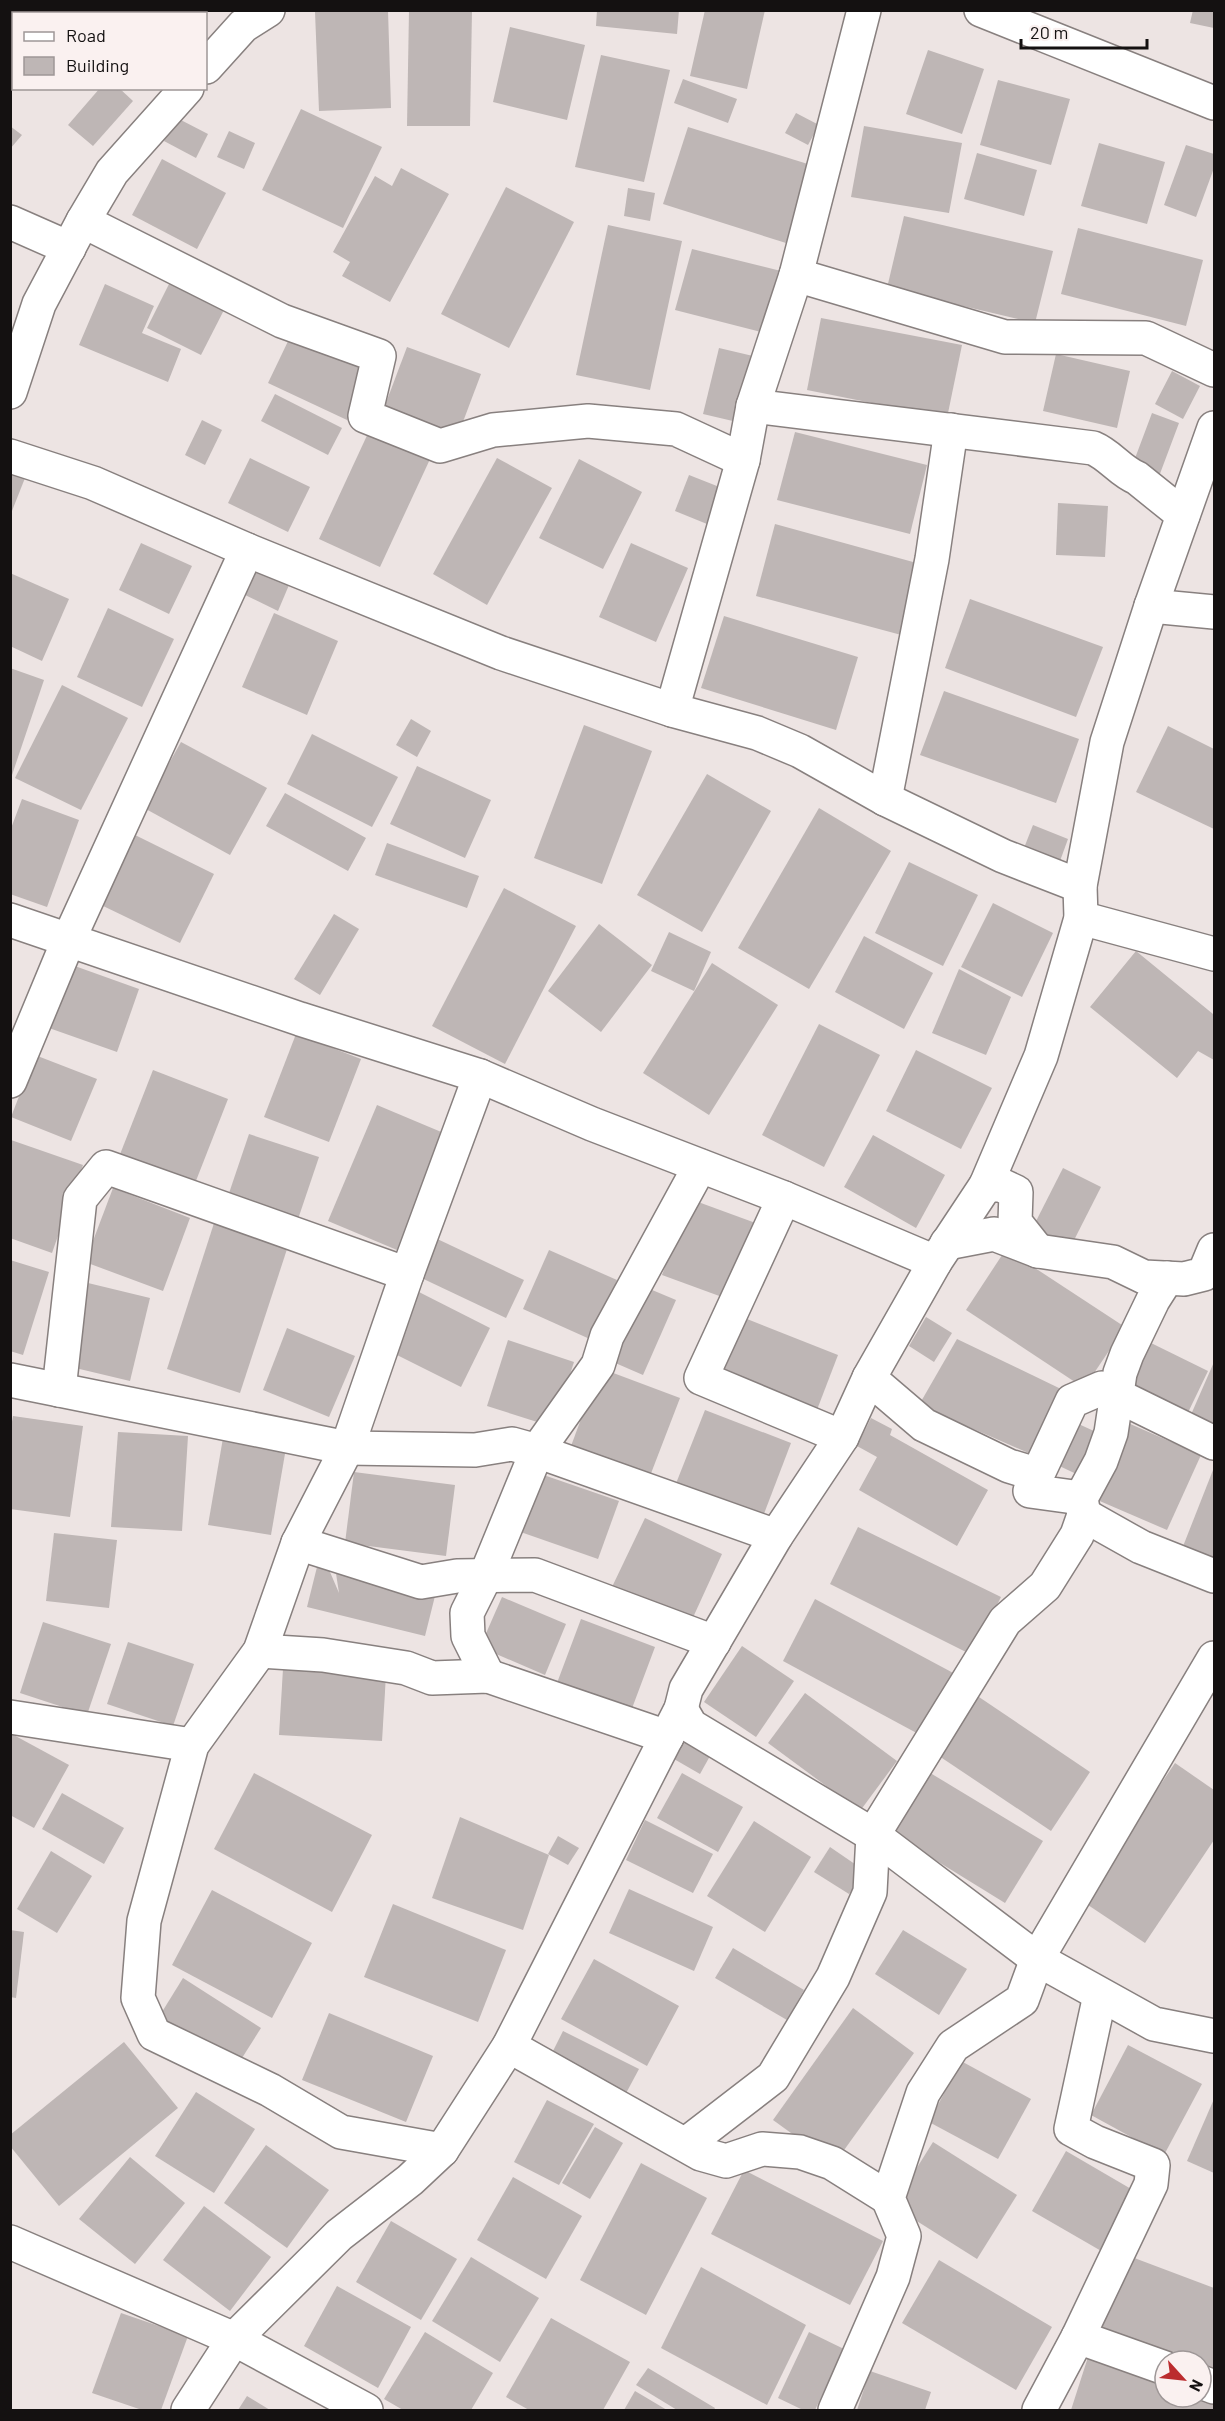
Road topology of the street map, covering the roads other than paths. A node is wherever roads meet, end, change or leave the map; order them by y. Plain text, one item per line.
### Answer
1 (268, 10) edge
2 (864, 10) edge
3 (981, 10) edge
4 (207, 66) edge
5 (185, 90) edge
6 (1215, 103) edge
7 (10, 222) edge
8 (76, 235) junction
9 (796, 275) junction
10 (1215, 370) edge
11 (10, 392) edge
12 (753, 406) junction
13 (1215, 428) edge
14 (951, 430) junction
15 (10, 456) edge
16 (743, 460) junction
17 (1183, 515) junction
18 (247, 550) junction
19 (1151, 606) junction
20 (1215, 612) edge
21 (672, 710) junction
22 (885, 799) junction
23 (1080, 886) junction
24 (1081, 918) junction
25 (10, 920) edge
26 (69, 939) junction
27 (1215, 954) edge
28 (480, 1076) junction
29 (10, 1081) edge
30 (700, 1166) junction
31 (986, 1185) junction
32 (784, 1198) junction
33 (1215, 1250) edge
34 (1038, 1251) junction
35 (941, 1253) junction
36 (407, 1274) junction
37 (1167, 1278) junction
38 (869, 1378) junction
39 (10, 1380) edge
40 (59, 1390) junction
41 (1118, 1397) junction
42 (842, 1437) junction
43 (1215, 1443) edge
44 (347, 1448) junction
45 (537, 1451) junction
46 (1036, 1474) junction
47 (1082, 1506) junction
48 (776, 1536) junction
49 (298, 1543) junction
50 (486, 1575) junction
51 (1215, 1576) edge
52 (714, 1642) junction
53 (260, 1651) junction
54 (1215, 1658) edge
55 (488, 1676) junction
56 (10, 1717) edge
57 (674, 1723) junction
58 (192, 1745) junction
59 (873, 1835) junction
60 (1037, 1959) junction
61 (1100, 1995) junction
62 (1215, 2037) edge
63 (509, 2046) junction
64 (686, 2144) junction
65 (442, 2150) junction
66 (888, 2198) junction
67 (10, 2242) edge
68 (1078, 2337) junction
69 (234, 2339) junction
70 (1153, 2364) edge
71 (188, 2410) edge
72 (366, 2410) edge
73 (835, 2410) edge
74 (1039, 2410) edge

1 - 4 street
2 - 9 street
3 - 6 street
5 - 8 street
7 - 8 street
8 - 11 street
8 - 16 street
9 - 10 street
9 - 12 street
12 - 14 street
12 - 16 street
13 - 17 street
14 - 17 street
14 - 22 street
15 - 18 street
16 - 21 street
17 - 19 street
18 - 21 street
18 - 26 street
19 - 20 street
19 - 23 street
21 - 22 street
22 - 23 street
23 - 24 street
24 - 27 street
24 - 31 street
25 - 26 street
26 - 28 street
26 - 29 street
28 - 30 street
28 - 36 street
30 - 32 street
30 - 45 street
31 - 34 street
31 - 35 street
32 - 35 street
32 - 42 street
33 - 37 street
34 - 35 street
34 - 37 street
35 - 38 street
36 - 40 street
36 - 44 street
37 - 41 street
38 - 42 street
38 - 46 street
39 - 40 street
40 - 44 street
41 - 43 street
41 - 46 street
41 - 47 street
42 - 48 street
44 - 45 street
44 - 49 street
45 - 48 street
45 - 50 street
46 - 47 street
47 - 51 street
47 - 59 street
48 - 52 street
49 - 50 street
49 - 53 street
50 - 52 street
50 - 55 street
52 - 57 street
53 - 55 street
53 - 58 street
54 - 60 street
55 - 57 street
56 - 58 street
57 - 59 street
57 - 63 street
58 - 65 street
59 - 60 street
59 - 64 street
60 - 61 street
60 - 66 street
61 - 62 street
61 - 68 street
63 - 64 street
63 - 65 street
64 - 66 street
65 - 69 street
66 - 73 street
67 - 69 street
68 - 70 street
68 - 74 street
69 - 71 street
69 - 72 street

